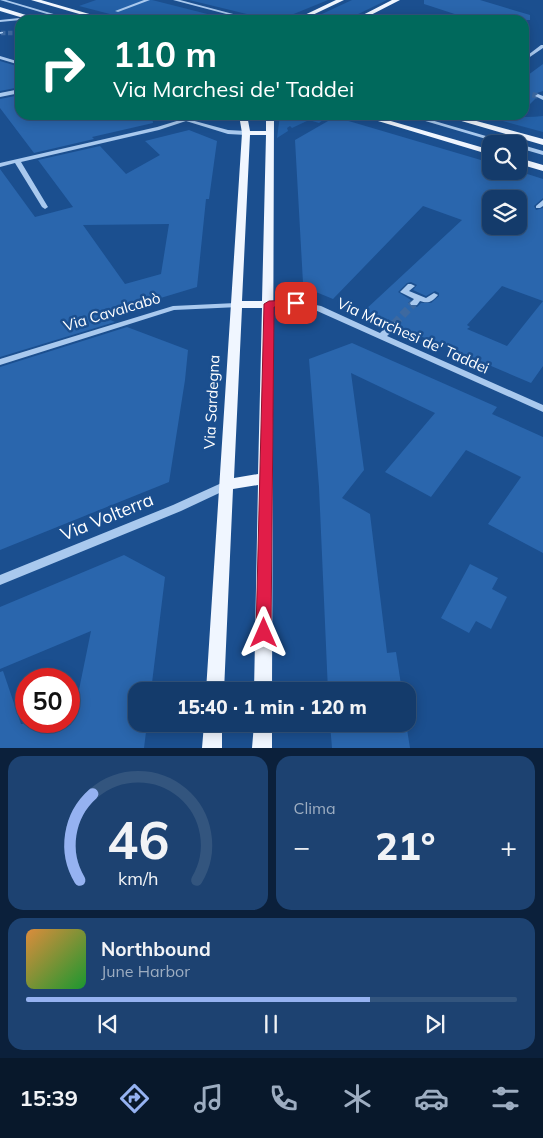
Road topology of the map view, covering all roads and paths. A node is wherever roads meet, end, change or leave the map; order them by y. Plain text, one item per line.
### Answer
1 (2, 0) edge
2 (34, 0) edge
3 (148, 0) edge
4 (175, 0) edge
5 (341, 0) edge
6 (397, 0) edge
7 (0, 9) edge
8 (117, 11) dead end
9 (19, 15) edge
10 (54, 15) edge
11 (89, 15) edge
12 (234, 15) edge
13 (309, 15) edge
14 (366, 15) edge
15 (15, 19) edge
16 (0, 21) edge
17 (543, 46) edge
18 (529, 56) edge
19 (0, 57) edge
20 (15, 62) edge
21 (15, 92) edge
22 (0, 94) edge
23 (186, 120) joint
24 (244, 120) edge
25 (270, 120) edge
26 (379, 120) edge
27 (426, 120) edge
28 (465, 120) edge
29 (246, 133) junction
30 (270, 133) junction
31 (482, 136) edge
32 (543, 142) edge
33 (527, 148) edge
34 (482, 150) edge
35 (543, 153) edge
36 (17, 161) junction
37 (527, 163) edge
38 (0, 164) edge
39 (543, 168) edge
40 (45, 207) dead end
41 (411, 286) dead end
42 (434, 295) dead end
43 (269, 304) junction
44 (236, 305) junction
45 (394, 324) tunnel mouth
46 (381, 336) junction
47 (0, 362) edge
48 (543, 409) edge
49 (265, 478) junction
50 (226, 485) junction
51 (0, 580) edge
52 (215, 682) edge
53 (263, 682) edge
54 (213, 732) edge
55 (263, 732) edge
56 (212, 748) edge
57 (262, 748) edge

1 - 10 street
2 - 11 main road
3 - 8 street
4 - 12 street
5 - 13 main road
6 - 14 main road
7 - 9 main road
15 - 16 street
17 - 18 street
19 - 20 street
21 - 22 street
23 - 29 street
23 - 36 street
24 - 29 main road, Via Sardegna
25 - 30 main road
26 - 34 main road
27 - 31 street
28 - 32 main road
29 - 30 main road
29 - 44 main road, Via Sardegna
30 - 43 main road
33 - 35 street
36 - 38 street
36 - 40 street
37 - 39 main road
41 - 42 street
43 - 44 main road
43 - 46 street, Via Marchesi de' Taddei
43 - 49 main road
44 - 47 street, Via Cavalcabò
44 - 50 main road, Via Sardegna
45 - 46 street
46 - 48 street, Via Marchesi de' Taddei
49 - 50 main road
49 - 53 main road
50 - 51 street, Via Volterra
50 - 52 main road, Via Sardegna
54 - 56 main road
55 - 57 main road

